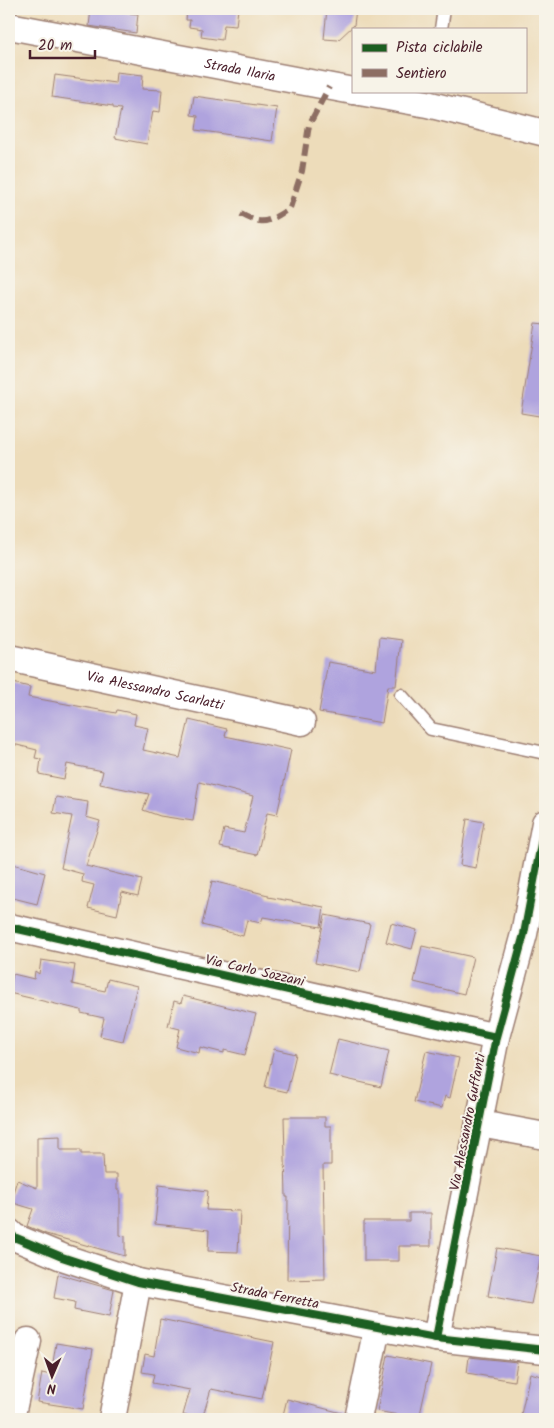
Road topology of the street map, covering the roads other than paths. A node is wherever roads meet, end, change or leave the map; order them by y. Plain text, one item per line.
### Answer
1 (444, 9) edge
2 (9, 26) edge
3 (441, 28) edge
4 (352, 91) edge
5 (365, 92) edge
6 (428, 98) edge
7 (545, 133) edge
8 (9, 658) edge
9 (401, 695) dead end
10 (302, 722) dead end
11 (545, 753) edge
12 (545, 823) edge
13 (9, 927) edge
14 (534, 936) edge
15 (496, 1037) junction
16 (480, 1124) junction
17 (545, 1136) edge
18 (9, 1232) edge
19 (9, 1254) edge
20 (62, 1257) junction
21 (138, 1282) junction
22 (377, 1328) junction
23 (436, 1338) junction
24 (28, 1341) dead end
25 (545, 1350) edge
26 (11, 1419) edge
27 (112, 1419) edge
28 (358, 1419) edge

1 - 3 lane
2 - 4 street, Strada Ilaria
5 - 6 street, Strada Ilaria
6 - 7 street, Strada Ilaria
8 - 10 street, Via Alessandro Scarlatti
9 - 11 lane
12 - 14 street, Via Alessandro Guffanti
13 - 15 street, Via Carlo Sozzani
14 - 15 street, Via Alessandro Guffanti
15 - 16 street, Via Alessandro Guffanti
16 - 17 street
16 - 23 street, Via Alessandro Guffanti
18 - 20 street, Strada Ferretta
19 - 20 street
20 - 21 street, Strada Ferretta
21 - 22 street, Strada Ferretta
21 - 27 street
22 - 23 street, Strada Ferretta
22 - 28 street
23 - 25 street, Strada Ferretta
24 - 26 street

